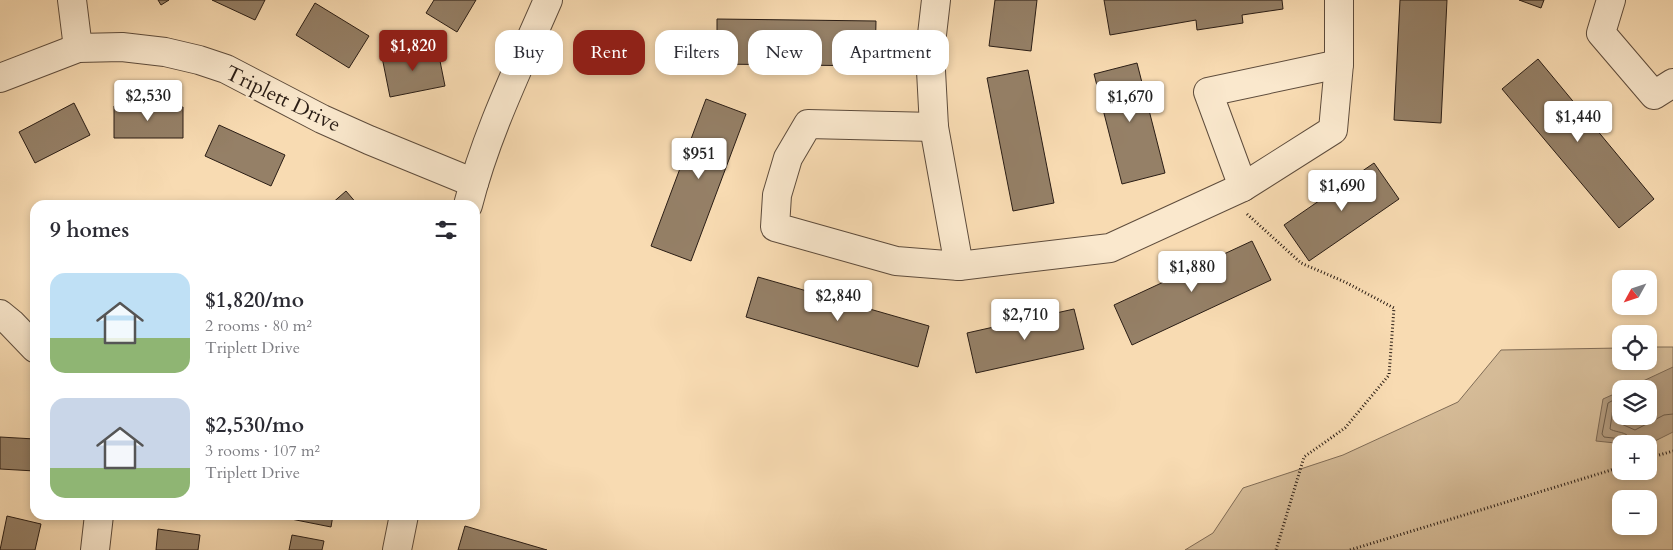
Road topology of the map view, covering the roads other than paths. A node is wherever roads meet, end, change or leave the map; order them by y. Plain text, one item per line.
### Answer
1 (72, 0) edge
2 (548, 0) edge
3 (936, 0) edge
4 (1340, 0) edge
5 (1611, 0) edge
6 (78, 48) junction
7 (1339, 64) junction
8 (0, 78) edge
9 (1673, 83) edge
10 (934, 127) junction
11 (1234, 191) junction
12 (471, 194) edge
13 (959, 266) junction
14 (4, 324) edge
15 (30, 344) edge
16 (98, 520) edge
17 (403, 520) edge
18 (95, 550) edge
19 (397, 550) edge

1 - 6 street
2 - 12 street
3 - 10 street
4 - 7 street
5 - 9 street
6 - 8 street, Triplett Drive
6 - 12 street, Triplett Drive
7 - 11 street
7 - 11 street
10 - 13 street
10 - 13 street
11 - 13 street
14 - 15 street
16 - 18 street
17 - 19 street

